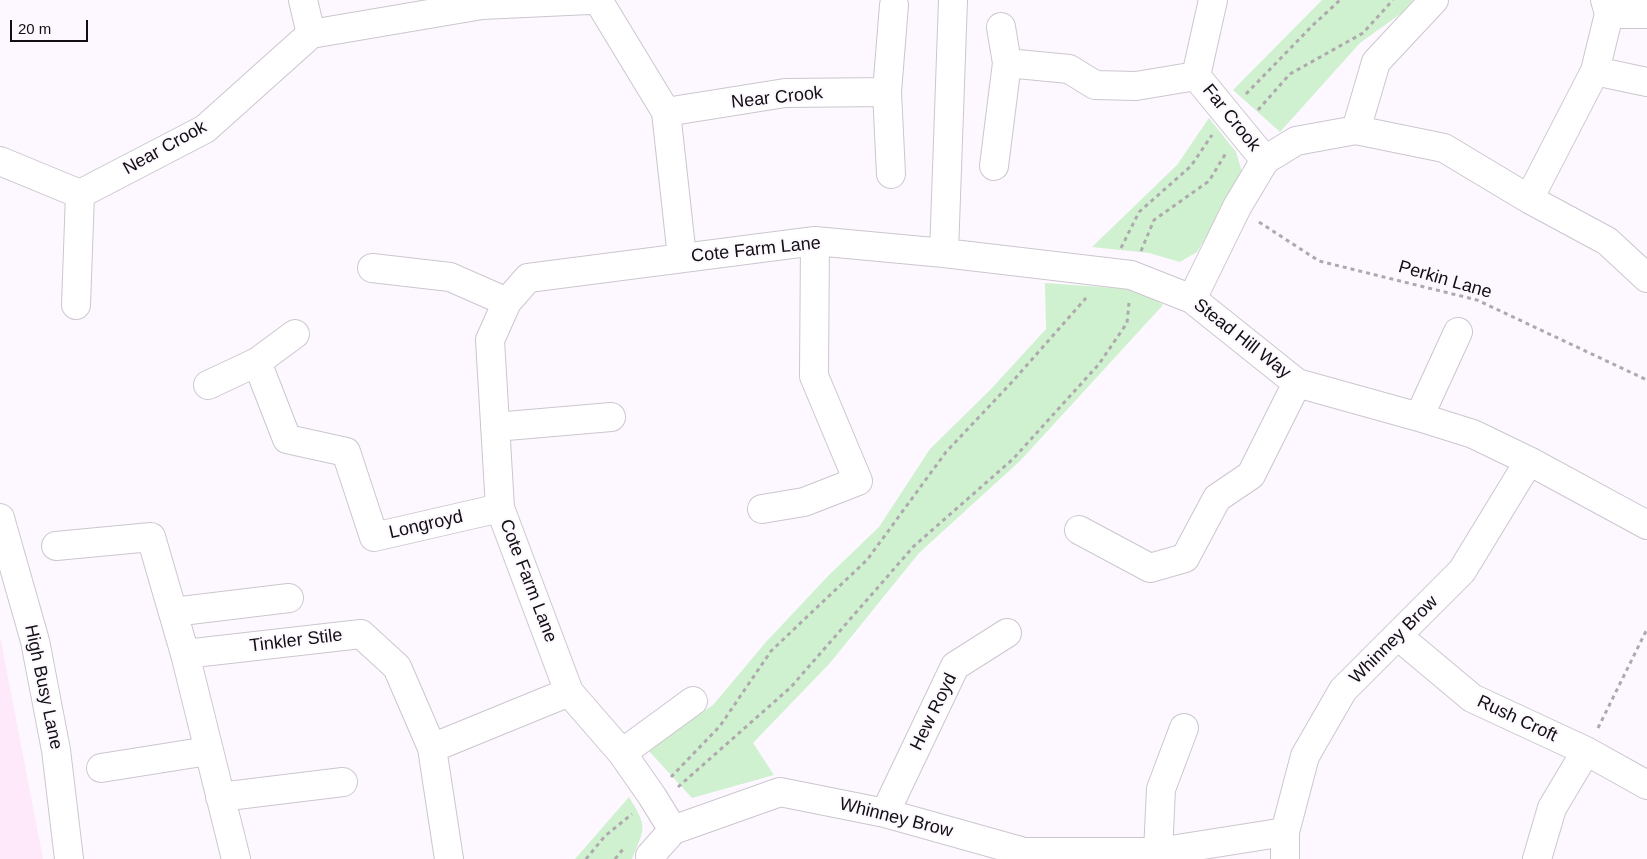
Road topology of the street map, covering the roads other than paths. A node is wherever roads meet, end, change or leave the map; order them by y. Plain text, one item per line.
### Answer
1 (303, 0) edge
2 (590, 0) edge
3 (598, 0) edge
4 (954, 0) edge
5 (1213, 0) edge
6 (1434, 0) edge
7 (894, 5) dead end
8 (1607, 7) edge
9 (1647, 14) edge
10 (1001, 27) dead end
11 (311, 34) junction
12 (1007, 63) junction
13 (1596, 71) junction
14 (1196, 76) junction
15 (1647, 82) edge
16 (887, 92) junction
17 (666, 112) junction
18 (1356, 130) junction
19 (0, 160) edge
20 (1265, 160) junction
21 (994, 166) dead end
22 (891, 174) dead end
23 (80, 194) junction
24 (1529, 199) junction
25 (815, 241) junction
26 (944, 254) junction
27 (682, 257) junction
28 (372, 268) dead end
29 (1647, 278) edge
30 (1192, 299) junction
31 (507, 302) junction
32 (76, 305) dead end
33 (1458, 332) dead end
34 (295, 334) dead end
35 (257, 362) junction
36 (1297, 384) junction
37 (208, 385) dead end
38 (611, 417) dead end
39 (1420, 417) junction
40 (495, 428) junction
41 (1529, 461) junction
42 (500, 508) junction
43 (762, 510) dead end
44 (0, 518) edge
45 (1647, 525) edge
46 (1080, 530) dead end
47 (56, 546) dead end
48 (289, 598) dead end
49 (173, 612) junction
50 (1007, 633) dead end
51 (1398, 636) junction
52 (185, 654) junction
53 (569, 692) junction
54 (693, 701) dead end
55 (1184, 728) dead end
56 (432, 748) junction
57 (208, 750) junction
58 (1586, 751) junction
59 (622, 753) junction
60 (101, 768) dead end
61 (343, 782) dead end
62 (1647, 785) edge
63 (220, 797) junction
64 (885, 813) junction
65 (673, 830) junction
66 (1285, 832) junction
67 (638, 850) road end
68 (1158, 852) junction
69 (1024, 856) edge
70 (69, 859) edge
71 (236, 859) edge
72 (449, 859) edge
73 (1285, 859) edge
74 (1537, 859) edge

1 - 11 street
2 - 11 street
3 - 17 street
4 - 26 street
5 - 14 street, Far Crook
6 - 18 street
7 - 16 street
8 - 9 street
8 - 13 street
10 - 12 street
11 - 23 street, Near Crook
12 - 14 street, Far Crook
12 - 21 street
13 - 15 street
13 - 24 street
14 - 20 street, Far Crook
16 - 17 street, Near Crook
16 - 22 street
17 - 27 street
18 - 20 street
18 - 24 street
19 - 23 street
20 - 30 street
23 - 32 street
24 - 29 street
25 - 26 street, Cote Farm Lane
25 - 27 street, Cote Farm Lane
25 - 43 street
26 - 30 street, Stead Hill Way
27 - 31 street, Cote Farm Lane
28 - 31 street
30 - 36 street, Stead Hill Way
31 - 40 street, Cote Farm Lane
33 - 39 street
34 - 35 street
35 - 37 street
35 - 42 street, Longroyd
36 - 39 street, Stead Hill Way
36 - 46 street
38 - 40 street
39 - 41 street, Stead Hill Way
40 - 42 street, Cote Farm Lane
41 - 45 street, Stead Hill Way
41 - 51 street, Whinney Brow
42 - 53 street, Cote Farm Lane
44 - 70 street, High Busy Lane
47 - 49 street
48 - 49 street
49 - 52 street
50 - 64 street, Hew Royd
51 - 58 street, Rush Croft
51 - 66 street, Whinney Brow
52 - 56 street, Tinkler Stile
52 - 57 street
53 - 56 street
53 - 59 street, Cote Farm Lane
54 - 59 street
55 - 68 street
56 - 72 street, Tinkler Stile
57 - 60 street
57 - 63 street
58 - 62 street, Rush Croft
58 - 74 street
59 - 65 street, Cote Farm Lane
61 - 63 street
63 - 71 street
64 - 65 street, Whinney Brow
64 - 69 street, Whinney Brow
65 - 67 street, Whinney Brow
66 - 68 street, Whinney Brow
66 - 73 street, Whinney Brow
68 - 69 street, Whinney Brow

